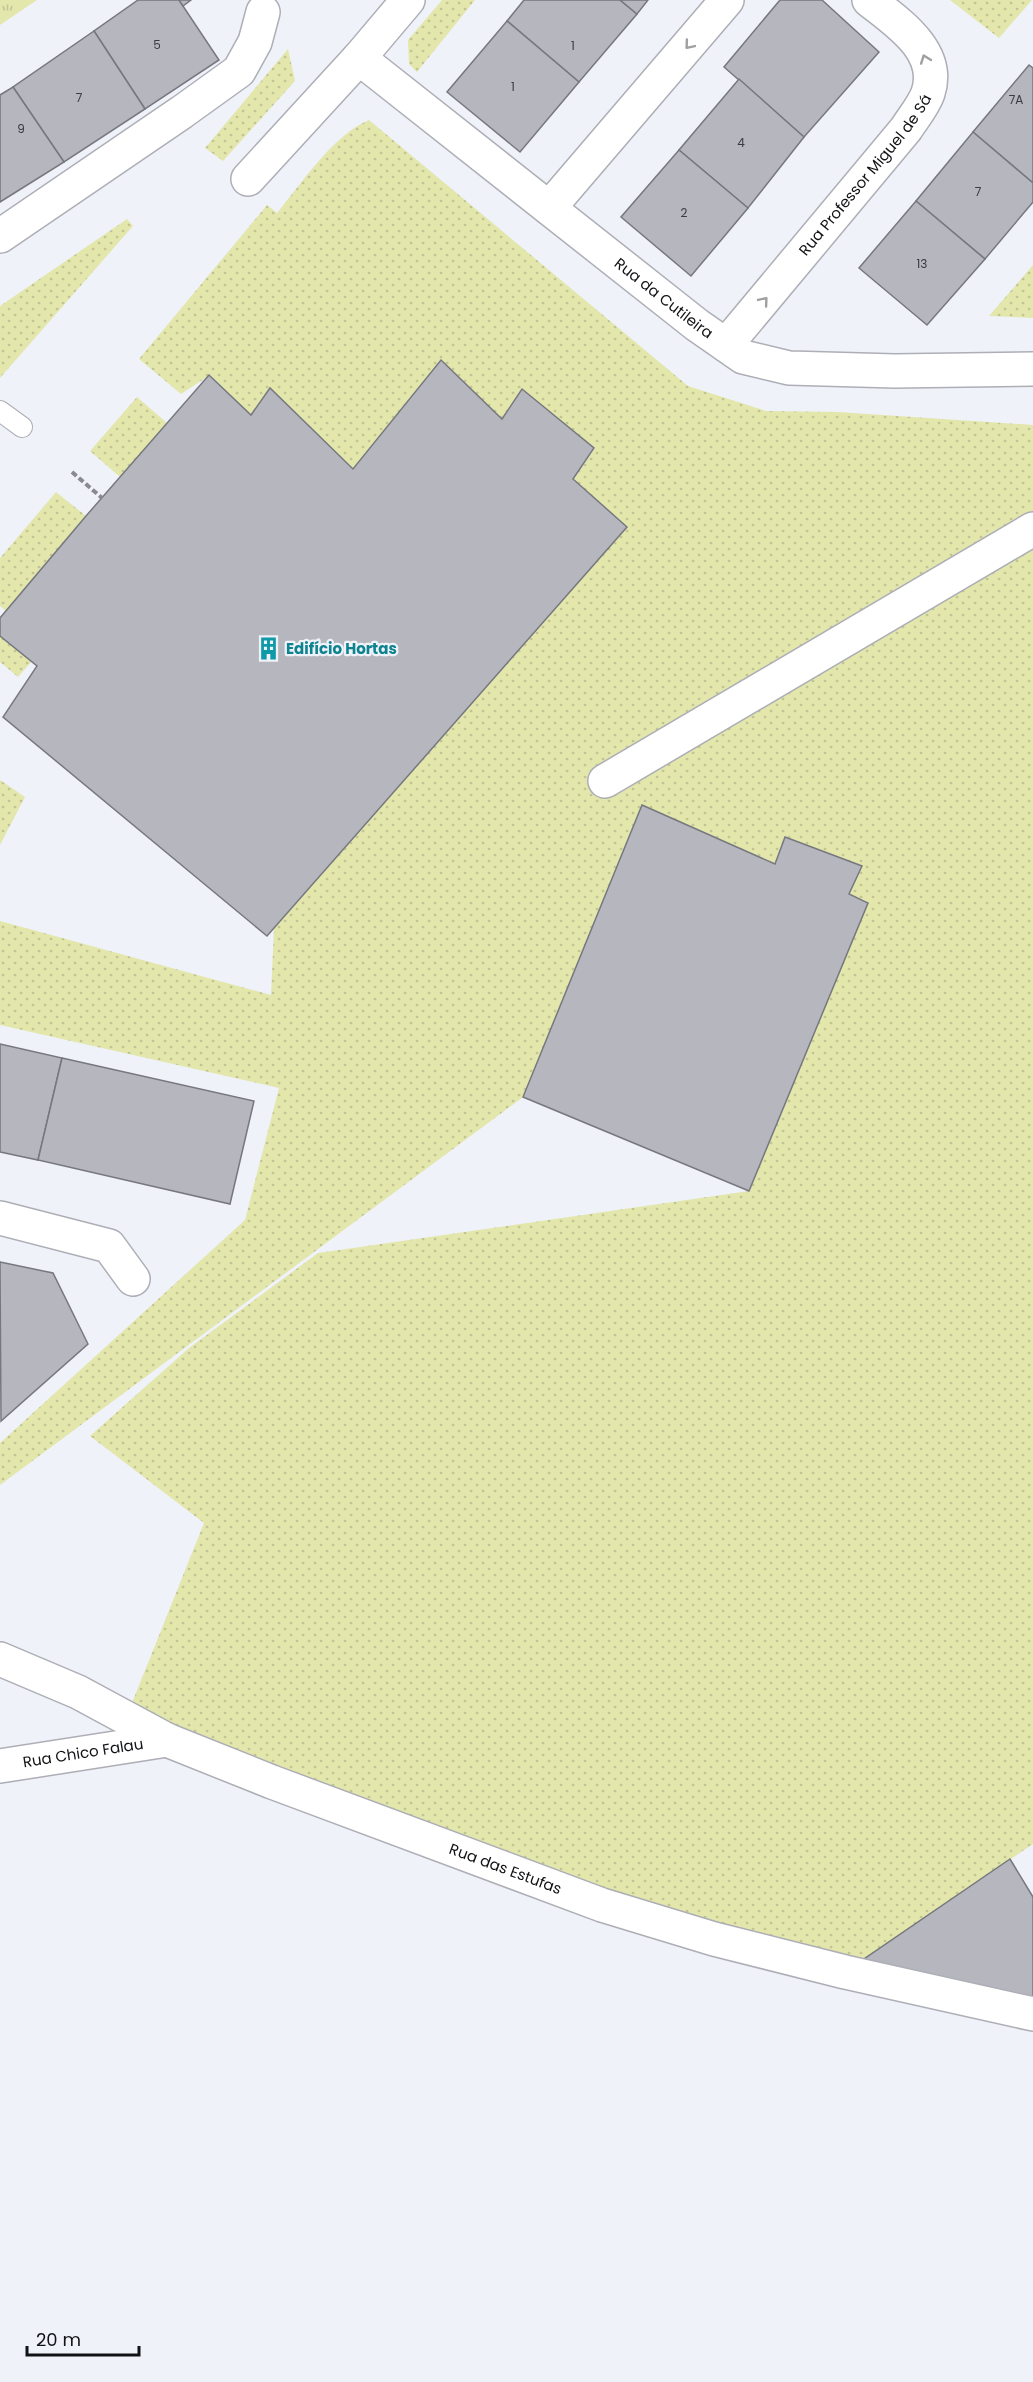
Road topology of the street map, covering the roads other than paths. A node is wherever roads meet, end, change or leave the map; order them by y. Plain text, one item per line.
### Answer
1 (408, 0) edge
2 (727, 0) edge
3 (869, 0) edge
4 (263, 12) dead end
5 (359, 58) junction
6 (248, 179) dead end
7 (549, 208) junction
8 (0, 236) edge
9 (726, 345) junction
10 (1033, 369) edge
11 (0, 411) edge
12 (22, 427) dead end
13 (1033, 529) edge
14 (605, 781) dead end
15 (0, 1218) edge
16 (133, 1279) dead end
17 (0, 1659) edge
18 (167, 1740) junction
19 (0, 1767) edge
20 (1033, 2014) edge

1 - 5 street
2 -> 7 street
9 -> 3 street, Rua Professor Miguel de Sá
4 - 8 street
5 - 6 street
5 - 7 street, Rua da Cutileira
7 - 9 street, Rua da Cutileira
9 - 10 street, Rua da Cutileira
11 - 12 lane
13 - 14 street
15 - 16 street
17 - 18 street, Rua das Estufas
18 - 19 street, Rua Chico Falau
18 - 20 street, Rua das Estufas

